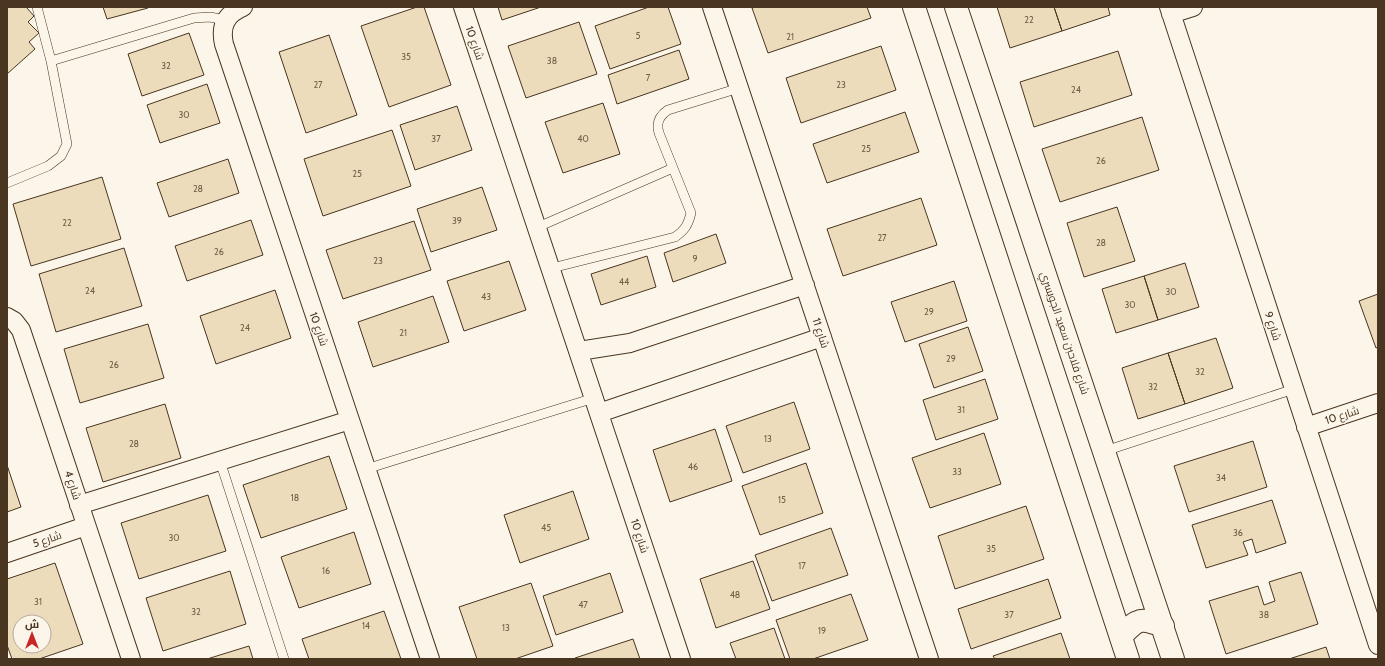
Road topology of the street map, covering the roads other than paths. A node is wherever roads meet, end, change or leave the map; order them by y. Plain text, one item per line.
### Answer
1 (37, 7) edge
2 (243, 7) edge
3 (463, 7) edge
4 (712, 7) edge
5 (914, 7) edge
6 (956, 7) edge
7 (1193, 7) edge
8 (1170, 11) edge
9 (225, 20) junction
10 (51, 61) junction
11 (739, 88) junction
12 (673, 168) junction
13 (7, 183) edge
14 (538, 227) junction
15 (552, 268) junction
16 (805, 285) junction
17 (8, 315) edge
18 (822, 337) junction
19 (579, 351) junction
20 (1294, 389) junction
21 (1378, 403) edge
22 (596, 406) junction
23 (350, 420) junction
24 (1306, 427) junction
25 (1105, 451) junction
26 (220, 461) junction
27 (366, 469) junction
28 (79, 505) junction
29 (86, 526) junction
30 (7, 553) edge
31 (1163, 626) junction
32 (1121, 636) junction
33 (1378, 643) edge
34 (131, 659) edge
35 (284, 659) edge
36 (430, 659) edge
37 (681, 659) edge
38 (929, 659) edge
39 (1128, 659) edge
40 (1173, 659) edge

1 - 10 lane
2 - 9 street
3 - 14 street, شارع 10
4 - 11 street, شارع 11
5 - 32 street
6 - 25 street, شارع فلاحبن سعيد الجويسري
7 - 8 street
8 - 20 street, شارع 9
9 - 10 lane
9 - 23 street, شارع 10
10 - 13 lane
11 - 12 lane
11 - 16 street, شارع 11
12 - 14 lane
12 - 15 lane
14 - 15 street, شارع 10
15 - 19 street, شارع 10
16 - 18 street, شارع 11
16 - 19 street
17 - 28 street, شارع 4
18 - 22 street
18 - 38 street, شارع 11
19 - 22 street, شارع 10
20 - 24 street, شارع 9
20 - 25 lane
21 - 24 street, شارع 10
22 - 27 lane
22 - 37 street, شارع 10
23 - 26 street
23 - 27 street, شارع 10
24 - 33 street, شارع 9
25 - 31 street, شارع فلاحبن سعيد الجويسري
26 - 28 street
26 - 35 lane
27 - 36 street, شارع 10
28 - 29 street, شارع 4
29 - 30 street, شارع 5
29 - 34 street, شارع 4
31 - 32 street
31 - 40 street, شارع فلاحبن سعيد الجويسري
32 - 39 street

